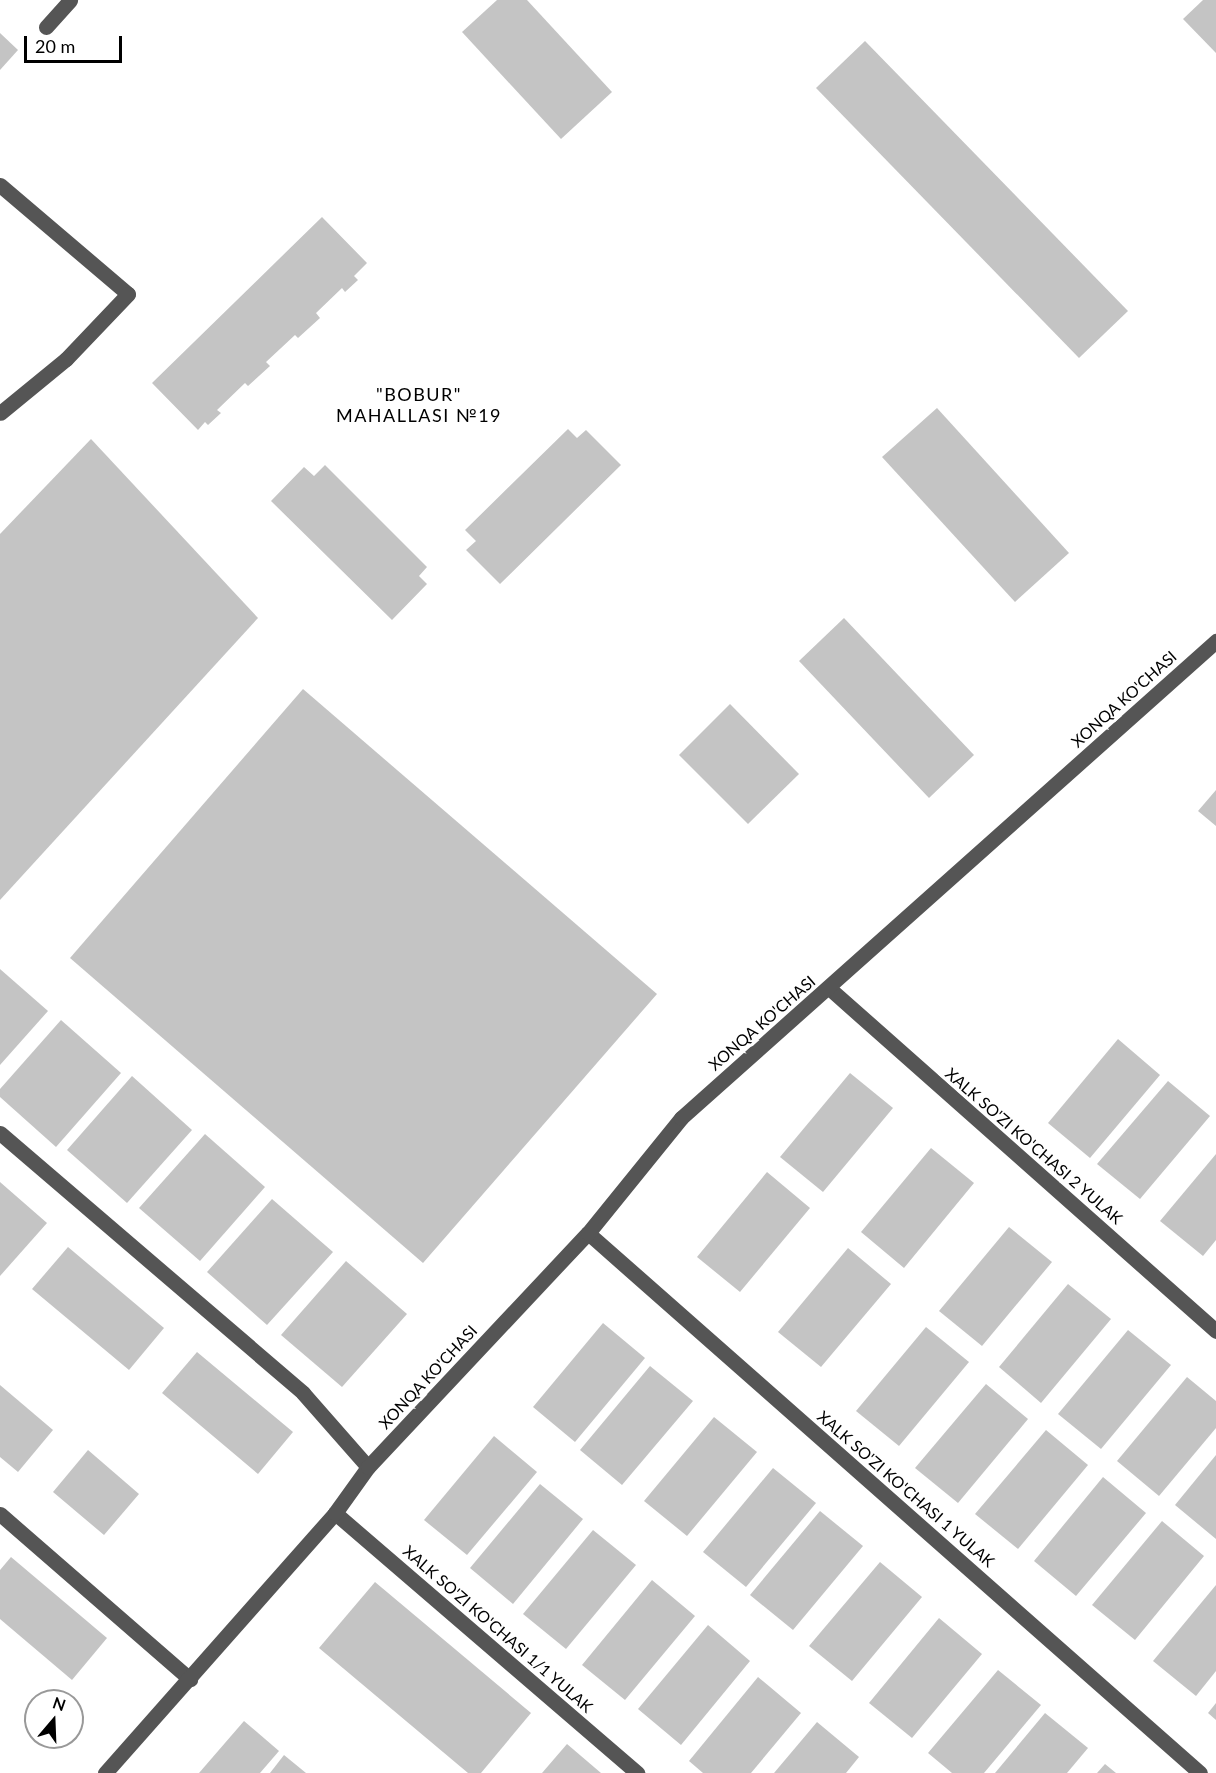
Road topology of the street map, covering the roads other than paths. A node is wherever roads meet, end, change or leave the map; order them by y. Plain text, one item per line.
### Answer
1 (70, 0) edge
2 (46, 27) dead end
3 (0, 186) edge
4 (0, 413) edge
5 (1216, 641) edge
6 (829, 988) junction
7 (0, 1133) edge
8 (588, 1233) junction
9 (1216, 1331) edge
10 (368, 1467) junction
11 (334, 1513) junction
12 (0, 1514) edge
13 (190, 1678) junction
14 (105, 1773) edge
15 (637, 1773) edge
16 (1200, 1773) edge

1 - 2 street
3 - 4 street
5 - 6 street, XONQA KO'CHASI
6 - 8 street, XONQA KO'CHASI
6 - 9 street, XALK SO'ZI KO'CHASI 2 YULAK
7 - 10 street
8 - 10 street, XONQA KO'CHASI
8 - 16 street, XALK SO'ZI KO'CHASI 1 YULAK
10 - 11 street, XONQA KO'CHASI
11 - 13 street, XONQA KO'CHASI
11 - 15 street, XALK SO'ZI KO'CHASI 1/1 YULAK
12 - 13 street
13 - 14 street, XONQA KO'CHASI

